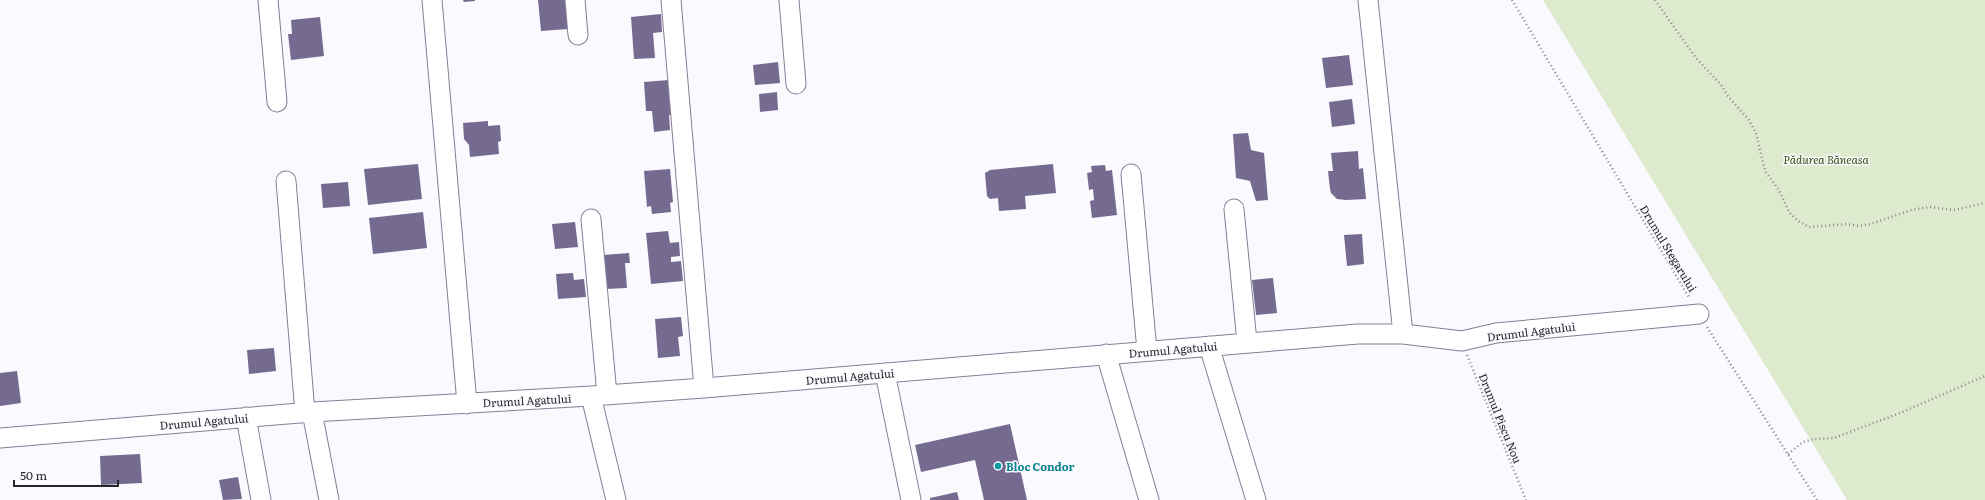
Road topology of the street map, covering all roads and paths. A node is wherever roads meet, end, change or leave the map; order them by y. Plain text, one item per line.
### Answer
1 (268, 0) edge
2 (432, 0) edge
3 (575, 0) edge
4 (671, 0) edge
5 (789, 0) edge
6 (1368, 0) edge
7 (1512, 0) edge
8 (1655, 0) edge
9 (578, 35) dead end
10 (796, 84) dead end
11 (277, 102) dead end
12 (1130, 174) dead end
13 (286, 181) dead end
14 (1985, 203) edge
15 (1234, 209) dead end
16 (591, 219) dead end
17 (1699, 314) junction
18 (1403, 334) junction
19 (1462, 341) junction
20 (1247, 342) junction
21 (1209, 346) junction
22 (1147, 351) junction
23 (1106, 354) junction
24 (885, 373) junction
25 (1985, 376) edge
26 (704, 388) junction
27 (599, 396) junction
28 (467, 404) junction
29 (309, 412) junction
30 (246, 417) junction
31 (0, 438) edge
32 (1788, 454) junction
33 (261, 500) edge
34 (329, 500) edge
35 (616, 500) edge
36 (911, 500) edge
37 (1149, 500) edge
38 (1256, 500) edge
39 (1526, 500) edge
40 (1817, 500) edge

1 - 11 street
2 - 28 street
3 - 9 street
4 - 26 street
5 - 10 street
6 - 18 street
7 - 17 path, Drumul Stegarului
8 - 14 path
12 - 22 street
13 - 29 street
15 - 20 street
16 - 27 street
17 - 19 street, Drumul Agatului
17 - 32 path, Drumul Stegarului
18 - 19 street, Drumul Agatului
18 - 20 street, Drumul Agatului
19 - 39 path, Drumul Piscu Nou
20 - 21 street, Drumul Agatului
21 - 22 street, Drumul Agatului
21 - 38 street
22 - 23 street, Drumul Agatului
23 - 24 street, Drumul Agatului
23 - 37 street
24 - 26 street, Drumul Agatului
24 - 36 street
25 - 32 path
26 - 27 street, Drumul Agatului
27 - 28 street, Drumul Agatului
27 - 35 street
28 - 29 street, Drumul Agatului
29 - 30 street, Drumul Agatului
29 - 34 street
30 - 31 street, Drumul Agatului
30 - 33 street
32 - 40 path, Drumul Stegarului

